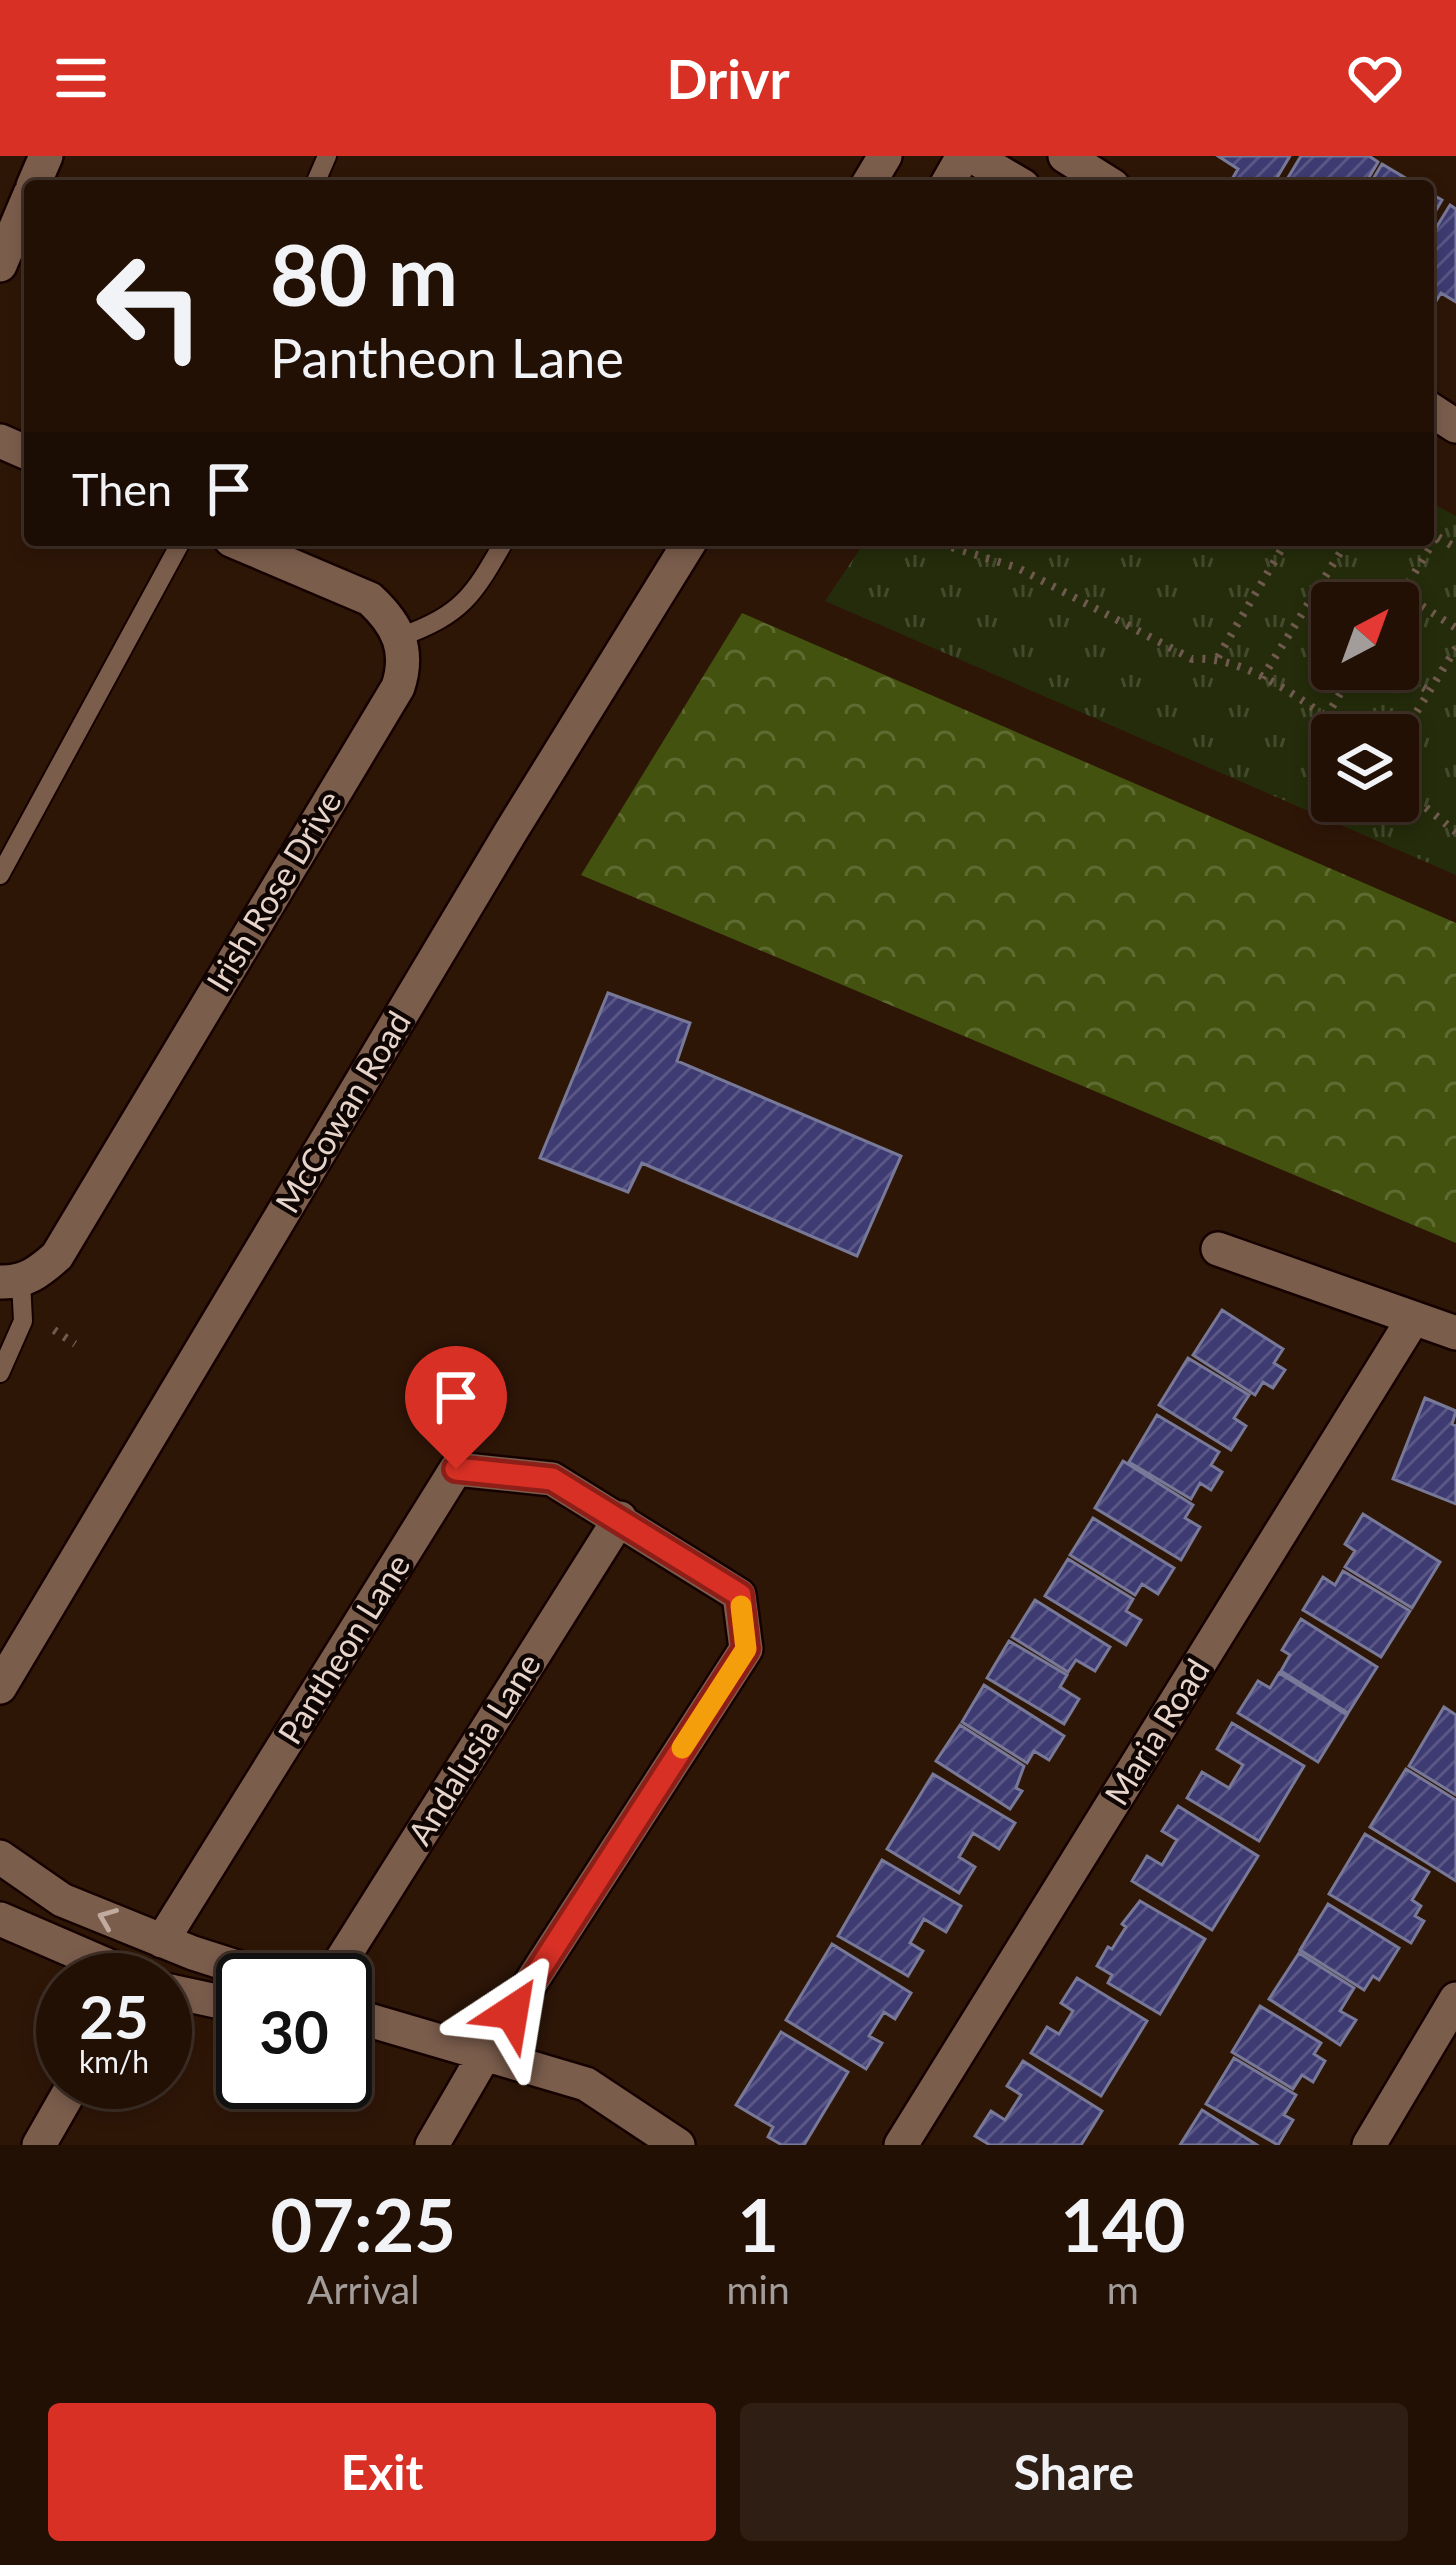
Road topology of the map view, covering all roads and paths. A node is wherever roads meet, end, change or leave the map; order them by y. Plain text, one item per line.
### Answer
1 (972, 156) edge
2 (1066, 156) edge
3 (1013, 180) edge
4 (1104, 180) edge
5 (24, 210) edge
6 (0, 265) edge
7 (179, 546) edge
8 (245, 546) edge
9 (501, 546) edge
10 (687, 546) edge
11 (948, 546) edge
12 (1283, 546) edge
13 (1344, 546) edge
14 (1426, 546) edge
15 (1408, 582) edge
16 (1419, 604) edge
17 (1456, 628) edge
18 (400, 637) junction
19 (1456, 648) edge
20 (1218, 657) junction
21 (1262, 678) junction
22 (1419, 685) edge
23 (1430, 691) junction
24 (1321, 714) edge
25 (1416, 714) edge
26 (1419, 802) edge
27 (1456, 832) edge
28 (0, 874) edge
29 (1218, 1249) dead end
30 (11, 1281) edge
31 (1413, 1319) junction
32 (55, 1330) dead end
33 (1456, 1333) edge
34 (75, 1344) dead end
35 (0, 1373) edge
36 (620, 1518) junction
37 (0, 1687) edge
38 (0, 1857) edge
39 (0, 1919) edge
40 (162, 1941) junction
41 (78, 1953) edge
42 (346, 1953) edge
43 (216, 1960) edge
44 (1456, 1999) edge
45 (372, 2020) edge
46 (486, 2052) junction
47 (60, 2109) edge
48 (39, 2145) edge
49 (432, 2145) edge
50 (678, 2145) edge
51 (901, 2145) edge
52 (1369, 2145) edge

1 - 3 street
2 - 4 street
5 - 6 street
7 - 28 lane
8 - 18 street
9 - 18 lane
10 - 37 street, McCowan Road
11 - 20 path
12 - 20 path
13 - 21 path
14 - 15 path
16 - 17 path
18 - 30 street, Irish Rose Drive
19 - 23 path
20 - 21 path
21 - 24 path
22 - 23 path
23 - 25 path
26 - 27 path
29 - 31 street
30 - 35 lane
31 - 33 street
31 - 51 street, Maria Road
32 - 34 path
36 - 40 street, Pantheon Lane
36 - 42 street, Andalusia Lane
36 - 46 street, Pantheon Lane
40 -> 38 street
39 - 41 street
40 - 43 street
44 - 52 street
45 - 46 street
46 - 49 street
46 - 50 street
47 - 48 street

